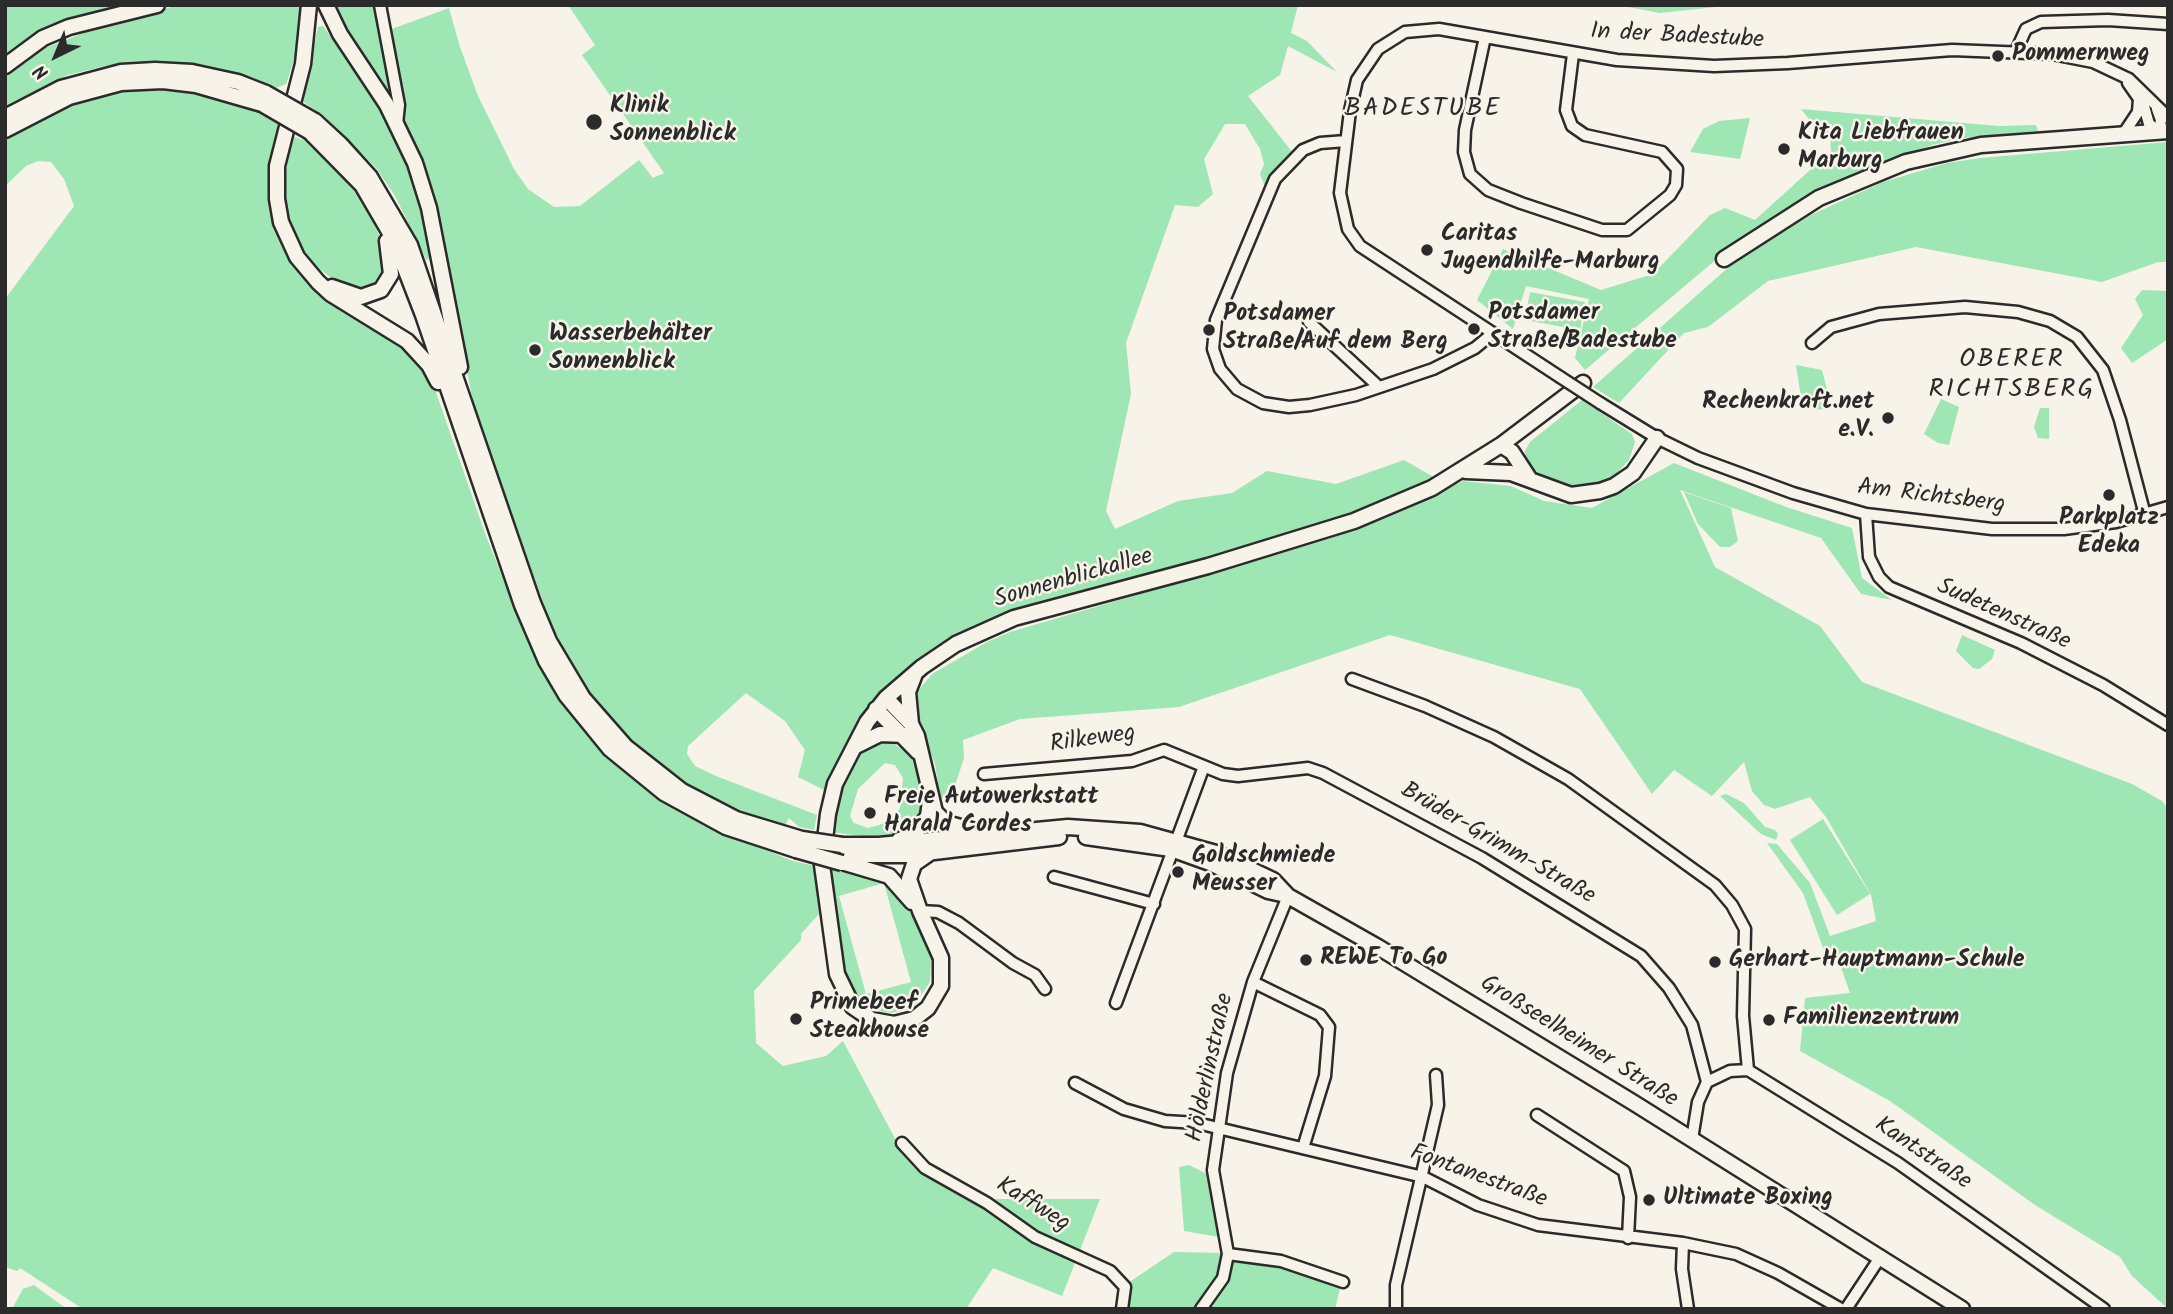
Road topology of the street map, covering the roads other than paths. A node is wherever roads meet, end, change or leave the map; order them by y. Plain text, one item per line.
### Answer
1 (157, 5) edge
2 (309, 5) edge
3 (326, 5) edge
4 (380, 5) edge
5 (2168, 24) edge
6 (1485, 37) junction
7 (2016, 51) junction
8 (1573, 54) junction
9 (5, 66) edge
10 (2120, 76) junction
11 (2139, 98) junction
12 (264, 99) junction
13 (2157, 106) junction
14 (5, 117) edge
15 (2168, 117) edge
16 (397, 124) junction
17 (312, 126) junction
18 (5, 130) edge
19 (2163, 131) edge
20 (2124, 133) junction
21 (1346, 141) junction
22 (362, 185) junction
23 (1724, 260) dead end
24 (308, 271) junction
25 (1309, 321) dead end
26 (1492, 334) junction
27 (1812, 343) dead end
28 (1583, 383) dead end
29 (1379, 387) junction
30 (464, 399) junction
31 (1657, 438) junction
32 (465, 440) junction
33 (1502, 445) junction
34 (1464, 471) junction
35 (1511, 473) junction
36 (1529, 478) junction
37 (2168, 507) edge
38 (1866, 514) junction
39 (2145, 515) junction
40 (915, 673) junction
41 (1352, 679) dead end
42 (881, 704) junction
43 (2168, 725) edge
44 (908, 729) junction
45 (852, 749) junction
46 (1203, 769) junction
47 (984, 774) dead end
48 (930, 800) junction
49 (994, 834) junction
50 (799, 844) junction
51 (1173, 844) junction
52 (879, 845) junction
53 (930, 853) junction
54 (842, 854) junction
55 (1054, 877) dead end
56 (1287, 896) junction
57 (1154, 904) junction
58 (920, 911) junction
59 (1253, 982) junction
60 (1045, 989) dead end
61 (1116, 1003) dead end
62 (1748, 1070) junction
63 (1436, 1075) dead end
64 (1707, 1082) junction
65 (1074, 1083) dead end
66 (1537, 1115) dead end
67 (1217, 1128) junction
68 (1692, 1139) junction
69 (902, 1143) dead end
70 (1303, 1148) junction
71 (1423, 1177) junction
72 (1629, 1238) junction
73 (1683, 1243) junction
74 (1228, 1254) junction
75 (1881, 1256) junction
76 (1343, 1282) dead end
77 (1122, 1309) edge
78 (1201, 1309) edge
79 (1396, 1309) edge
80 (1688, 1309) edge
81 (1840, 1309) edge
82 (1846, 1309) edge
83 (1962, 1309) edge
84 (2104, 1309) edge

1 - 9 main road
2 - 24 main road
3 - 16 main road
4 - 16 street
5 - 7 street
6 - 8 street, In der Badestube
6 - 8 street
6 - 21 street, In der Badestube
7 - 8 street, In der Badestube
7 - 10 street, In der Badestube
10 - 11 street, In der Badestube
10 - 13 street, In der Badestube
11 - 19 street, In der Badestube
11 - 20 street
12 - 14 main road
12 - 17 main road, bridge
12 - 18 main road
13 - 15 street, In der Badestube
13 - 19 street
16 - 30 main road
17 - 22 main road
17 - 30 main road
19 - 20 main road
20 - 23 main road
21 - 26 street, In der Badestube
21 - 29 street
22 - 24 main road
22 - 32 main road
24 - 32 main road
25 - 29 street
26 - 29 street
26 - 31 street, In der Badestube, bridge
27 - 39 street
28 - 33 main road, Sonnenblickallee
30 - 50 main road
31 - 36 main road
31 - 38 street, Am Richtsberg
32 - 50 main road
33 - 34 main road, Sonnenblickallee
33 - 35 main road
33 - 36 main road
34 - 35 main road
34 - 40 main road, Sonnenblickallee
35 - 36 main road
37 - 39 street, Am Richtsberg
38 - 39 street, Am Richtsberg
38 - 43 street, Sudetenstraße
40 - 42 main road, Sonnenblickallee
40 - 44 main road
41 - 62 street
42 - 44 main road
42 - 45 main road, Sonnenblickallee
44 - 45 main road
44 - 48 main road
45 - 58 main road, Sonnenblickallee
46 - 47 street, Rilkeweg
46 - 51 street
46 - 64 street, Brüder-Grimm-Straße
48 - 49 main road
48 - 52 main road
49 - 51 main road, Großseelheimer Straße
49 - 52 main road, Großseelheimer Straße
50 - 54 main road, bridge
51 - 53 main road
51 - 56 main road, Großseelheimer Straße
51 - 57 street
52 - 54 main road
53 - 54 main road
53 - 58 main road
54 - 58 main road
55 - 57 street
56 - 59 street, Hölderlinstraße
56 - 68 main road, Großseelheimer Straße
57 - 61 street
58 - 60 street
59 - 67 street, Hölderlinstraße
59 - 70 street
62 - 64 street
62 - 84 street, Kantstraße
63 - 71 street
64 - 68 street
65 - 67 street, Fontanestraße
66 - 72 street
67 - 70 street, Fontanestraße
67 - 74 street, Hölderlinstraße
68 - 75 main road, Großseelheimer Straße
69 - 77 street, Kaffweg
70 - 71 street, Fontanestraße
71 - 72 street, Fontanestraße
71 - 79 street
72 - 73 street, Fontanestraße
73 - 80 street
73 - 81 street, Fontanestraße
74 - 76 street
74 - 78 street
75 - 82 street
75 - 83 main road, Großseelheimer Straße

